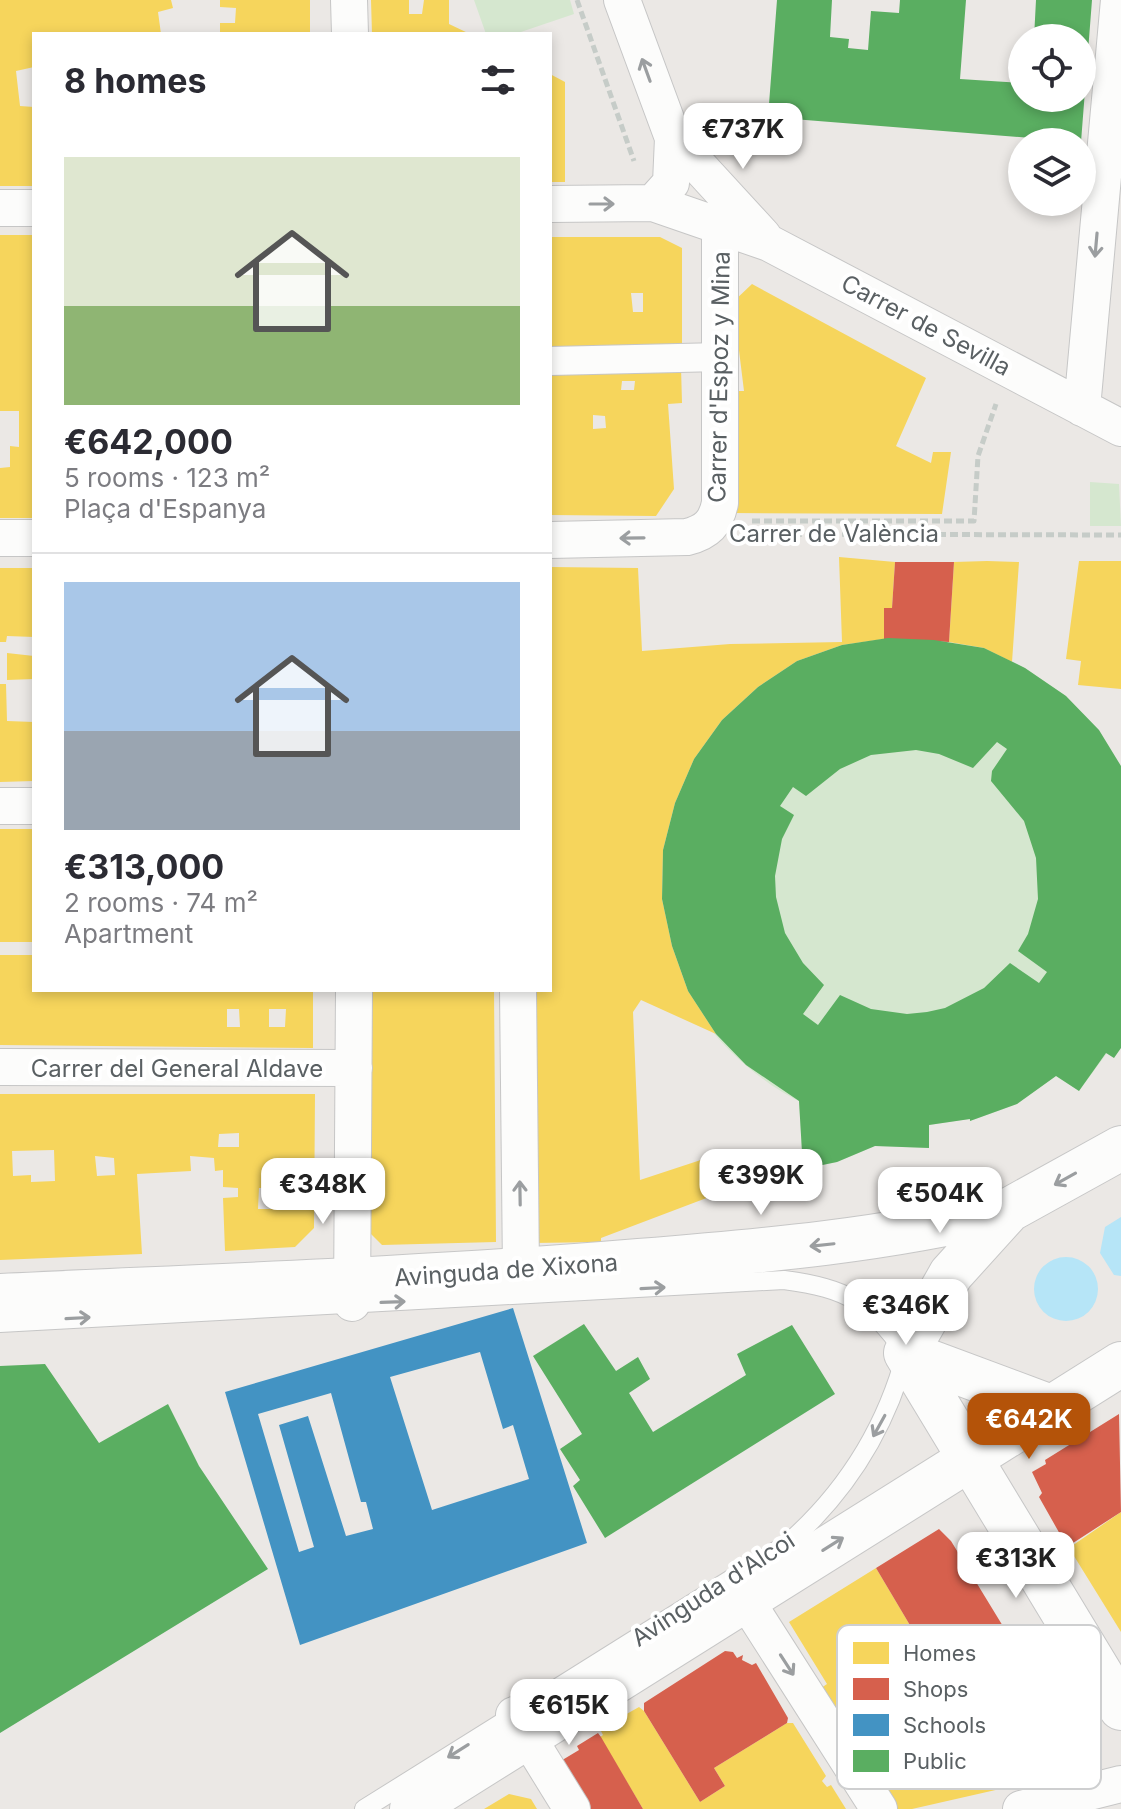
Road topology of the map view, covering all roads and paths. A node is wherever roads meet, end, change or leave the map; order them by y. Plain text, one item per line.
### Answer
1 (349, 0) edge
2 (622, 0) edge
3 (1119, 0) edge
4 (350, 32) edge
5 (673, 138) junction
6 (1111, 187) edge
7 (653, 203) junction
8 (552, 204) edge
9 (0, 208) edge
10 (32, 208) edge
11 (720, 223) junction
12 (769, 243) junction
13 (721, 357) junction
14 (552, 361) edge
15 (1000, 393) dead end
16 (1082, 408) junction
17 (1121, 428) edge
18 (745, 521) dead end
19 (708, 529) junction
20 (1121, 535) edge
21 (0, 538) edge
22 (32, 538) edge
23 (552, 540) edge
24 (0, 806) edge
25 (32, 806) edge
26 (354, 992) edge
27 (518, 992) edge
28 (0, 1067) edge
29 (354, 1068) junction
30 (1121, 1148) edge
31 (1009, 1210) junction
32 (521, 1271) junction
33 (352, 1291) junction
34 (0, 1296) edge
35 (936, 1304) junction
36 (0, 1323) edge
37 (906, 1353) junction
38 (1121, 1364) edge
39 (952, 1369) junction
40 (1051, 1407) junction
41 (970, 1458) junction
42 (745, 1599) junction
43 (1071, 1625) edge
44 (1101, 1675) edge
45 (1121, 1708) edge
46 (520, 1726) junction
47 (837, 1743) edge
48 (1121, 1784) edge
49 (866, 1789) edge
50 (364, 1809) edge
51 (412, 1809) edge
52 (572, 1809) edge
53 (879, 1809) edge
54 (1021, 1809) edge

1 - 4 street
5 -> 2 street
3 - 6 street
5 - 7 street
5 - 12 street, Carrer de Sevilla
6 -> 16 street
8 -> 7 street, Carrer de Sevilla
7 - 11 street, Carrer de Sevilla
9 - 10 street
11 - 12 street, Carrer de Sevilla
11 - 13 street, Carrer d'Espoz y Mina
12 - 16 street, Carrer de Sevilla
13 - 14 street
13 - 19 street, Carrer d'Espoz y Mina
15 - 18 path
16 - 17 street, Carrer de Sevilla
19 - 20 path, Carrer de València
19 -> 23 street, Carrer de València
21 - 22 street
24 - 25 street
26 - 29 street
32 -> 27 street
28 - 29 street, Carrer del General Aldave
29 - 33 street
30 -> 31 main road
31 -> 32 main road, Avinguda de Xixona
31 - 35 main road
32 - 33 main road, Avinguda de Xixona
33 - 34 main road, Avinguda de Xixona
36 -> 33 lane, Avinguda de Xixona
33 -> 37 lane, Avinguda de Xixona
35 - 37 main road
35 - 39 main road
37 - 39 main road
37 - 41 main road
37 -> 46 lane, Avinguda d'Alcoi
38 - 40 main road, Avinguda d'Alcoi
39 - 40 main road
40 - 41 main road, Avinguda d'Alcoi
42 -> 41 main road, Avinguda d'Alcoi
41 - 43 main road
42 - 46 main road, Avinguda d'Alcoi
42 -> 47 street
44 - 45 main road
46 -> 50 lane, Avinguda d'Alcoi
46 - 51 main road, Avinguda d'Alcoi
46 - 52 street
48 - 54 street
49 -> 53 street

